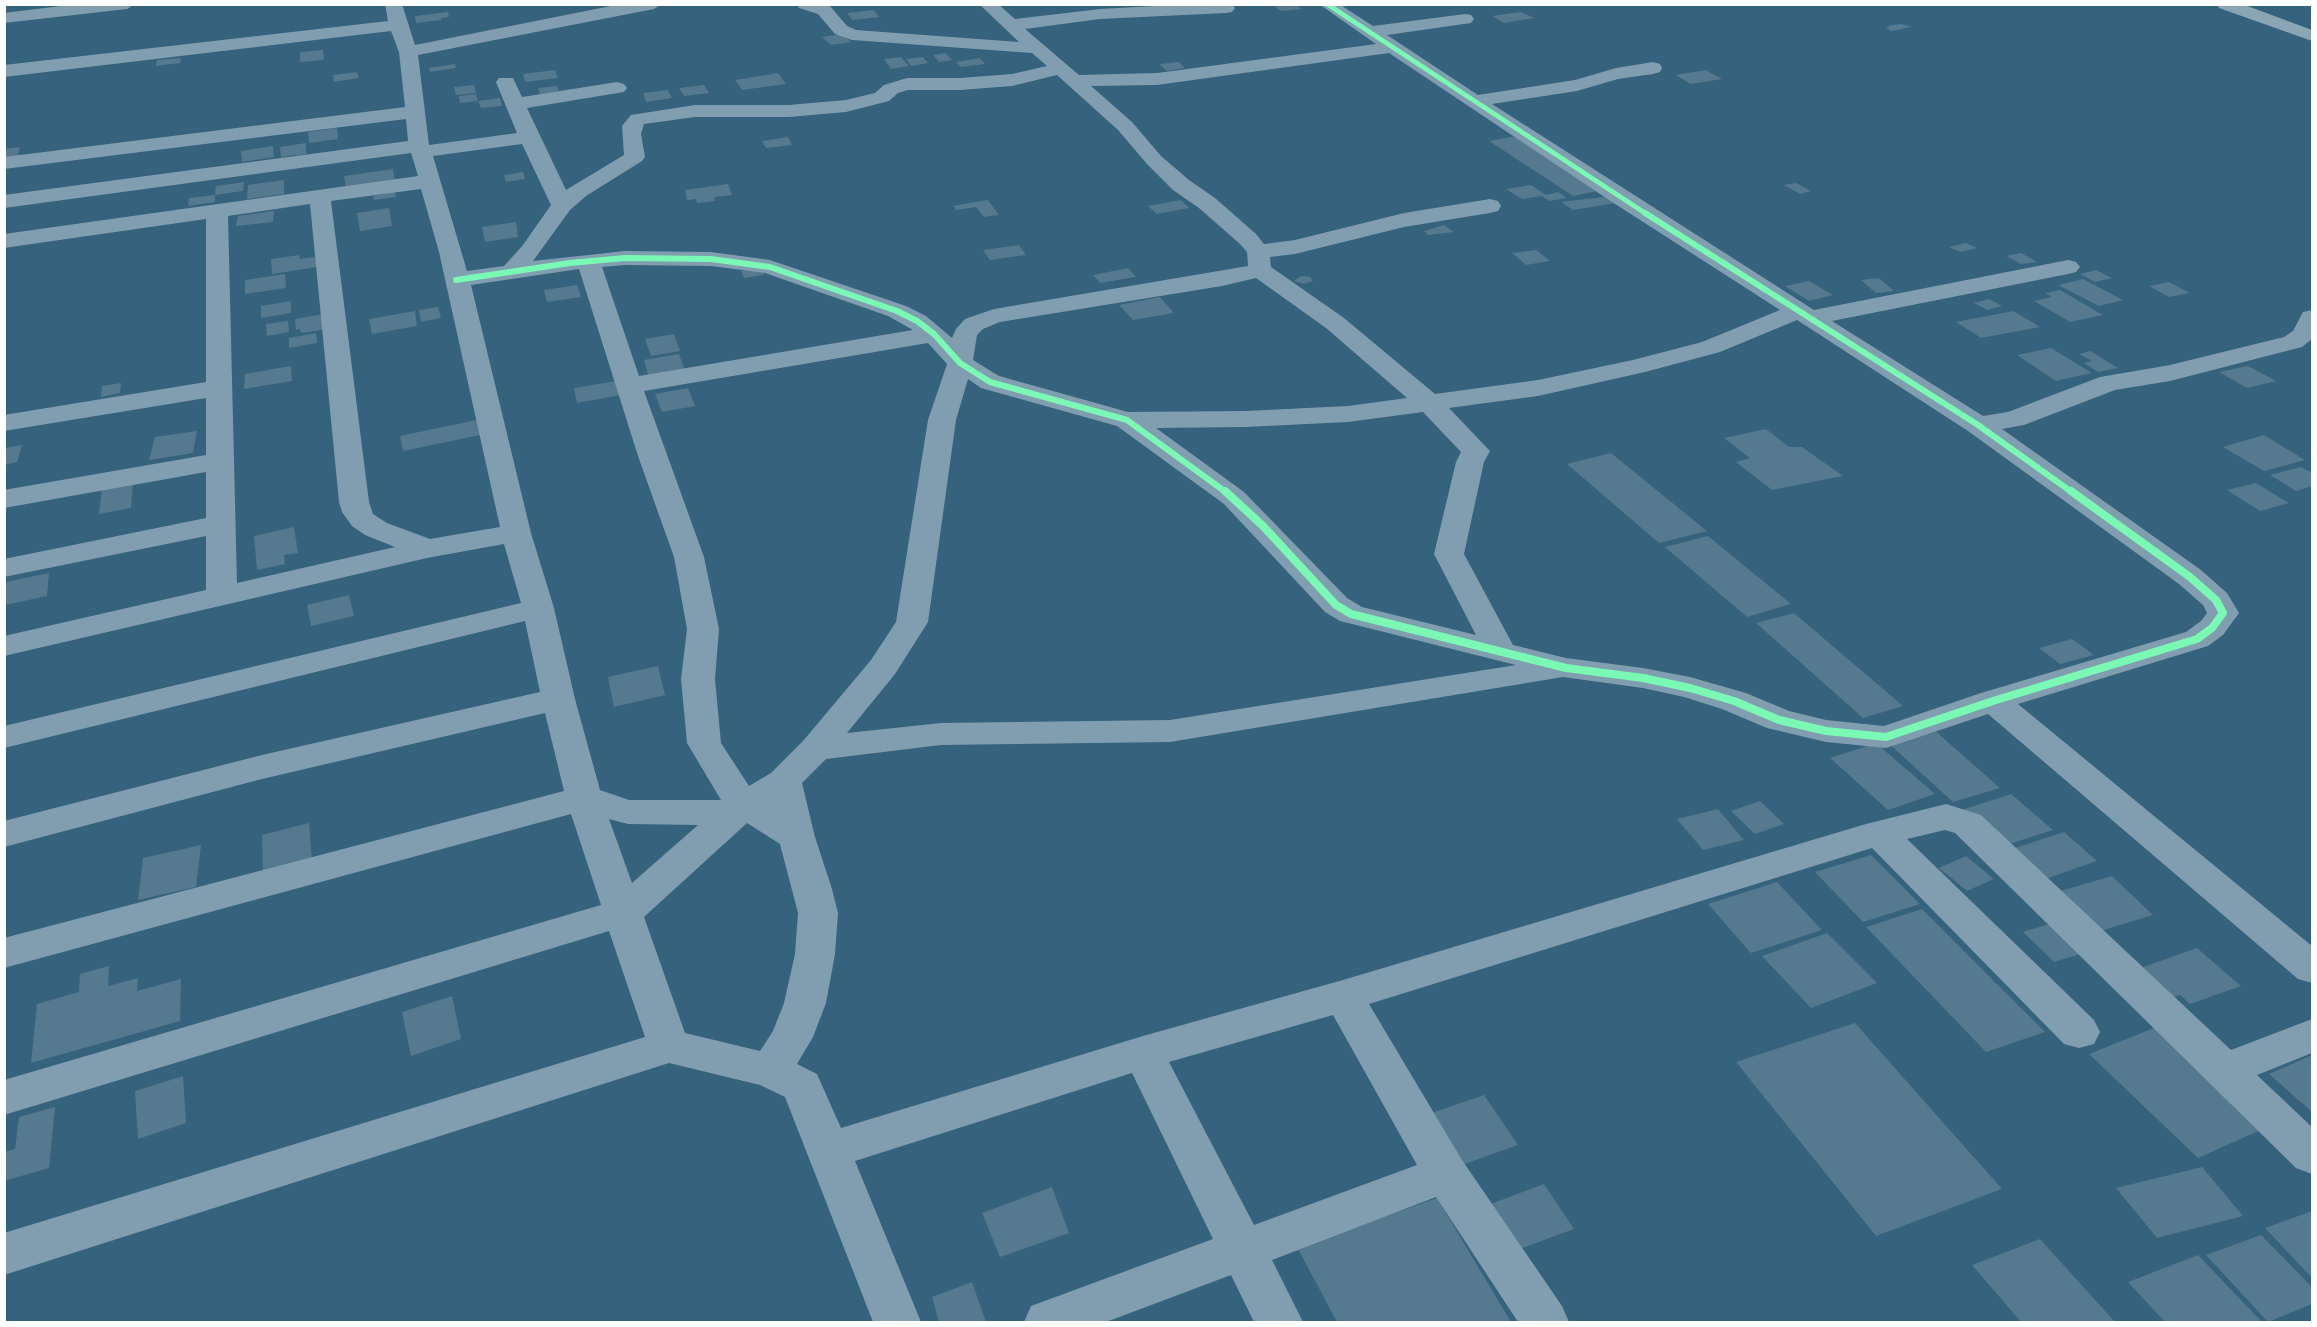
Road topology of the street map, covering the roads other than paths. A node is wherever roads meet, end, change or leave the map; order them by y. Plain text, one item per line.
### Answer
1 (128, 4) edge
2 (654, 4) edge
3 (805, 4) edge
4 (987, 4) edge
5 (1327, 4) edge
6 (2225, 4) edge
7 (1226, 8) dead end
8 (4, 18) edge
9 (1465, 19) dead end
10 (1011, 25) junction
11 (400, 27) edge
12 (1372, 32) junction
13 (2313, 36) edge
14 (1394, 47) junction
15 (1034, 48) junction
16 (1653, 68) dead end
17 (4, 71) edge
18 (1067, 75) junction
19 (506, 82) dead end
20 (617, 88) dead end
21 (1476, 101) junction
22 (516, 104) junction
23 (415, 112) junction
24 (529, 137) junction
25 (420, 149) junction
26 (4, 163) edge
27 (430, 181) junction
28 (320, 197) junction
29 (4, 202) edge
30 (562, 205) junction
31 (1490, 206) dead end
32 (217, 211) junction
33 (4, 241) edge
34 (588, 261) junction
35 (1259, 261) junction
36 (2068, 267) dead end
37 (512, 271) junction
38 (456, 280) junction
39 (1804, 315) junction
40 (994, 316) junction
41 (2313, 317) edge
42 (931, 331) junction
43 (960, 363) junction
44 (629, 386) junction
45 (220, 388) junction
46 (1429, 403) junction
47 (1128, 420) junction
48 (4, 423) edge
49 (1978, 425) junction
50 (221, 461) junction
51 (4, 499) edge
52 (221, 524) junction
53 (516, 533) junction
54 (427, 549) junction
55 (4, 568) edge
56 (222, 596) junction
57 (538, 608) junction
58 (4, 646) edge
59 (1500, 651) junction
60 (1566, 668) junction
61 (558, 699) junction
62 (1993, 701) junction
63 (4, 737) edge
64 (814, 749) junction
65 (784, 781) junction
66 (584, 798) junction
67 (740, 809) junction
68 (1879, 833) junction
69 (4, 834) edge
70 (796, 837) junction
71 (624, 912) junction
72 (4, 953) edge
73 (2313, 968) edge
74 (1343, 996) junction
75 (2079, 1032) dead end
76 (2313, 1035) edge
77 (669, 1046) junction
78 (1143, 1053) junction
79 (770, 1070) junction
80 (2224, 1071) junction
81 (4, 1098) edge
82 (828, 1150) junction
83 (2313, 1155) edge
84 (1446, 1174) junction
85 (1244, 1251) junction
86 (4, 1254) edge
87 (897, 1323) edge
88 (1048, 1323) edge
89 (1280, 1323) edge
90 (1545, 1323) edge

1 - 8 street
2 - 11 street
3 - 15 street
4 - 10 street
5 - 12 street
6 - 13 main road
7 - 10 street
9 - 12 street
10 - 15 street
11 - 17 street
11 - 23 street
12 - 14 street
14 - 18 street
14 - 21 street
15 - 18 street
16 - 21 street
18 - 30 street
18 - 35 street
19 - 22 street
20 - 22 street
21 - 39 street
22 - 24 street
23 - 25 street
23 - 26 street
24 - 25 street
24 - 30 street
25 - 27 street
25 - 29 street
27 - 28 street
27 - 38 street
28 - 32 street
28 - 54 street
30 - 37 street
31 - 35 street
32 - 33 street
32 - 45 street
34 - 37 street
34 - 42 street
34 - 44 street
35 - 40 street
35 - 46 street
36 - 39 street
37 - 38 street
38 - 53 street
39 - 46 street
39 - 49 street
40 - 42 street
40 - 43 street
41 - 49 street
42 - 43 street
42 - 44 street
43 - 47 street
43 - 64 street
44 - 67 street
45 - 48 street
45 - 50 street
46 - 47 street
46 - 59 street
47 - 59 street
49 - 62 street
50 - 51 street
50 - 52 street
52 - 55 street
52 - 56 street
53 - 54 street
53 - 57 street
54 - 56 street
56 - 58 street
57 - 61 street
57 - 63 street
59 - 60 street
60 - 62 street
60 - 64 street
61 - 66 street
61 - 69 street
62 - 73 street
64 - 65 street
65 - 67 street
65 - 70 street
66 - 67 street
66 - 71 street
66 - 72 street
67 - 70 street
67 - 71 street
68 - 74 street
68 - 75 street
68 - 80 street
70 - 79 street
71 - 77 street
71 - 81 street
74 - 78 street
74 - 84 street
76 - 80 street
77 - 79 street
77 - 86 street
78 - 82 street
78 - 85 street
79 - 82 street
80 - 83 street
82 - 87 street
84 - 85 street
84 - 90 street
85 - 88 street
85 - 89 street

